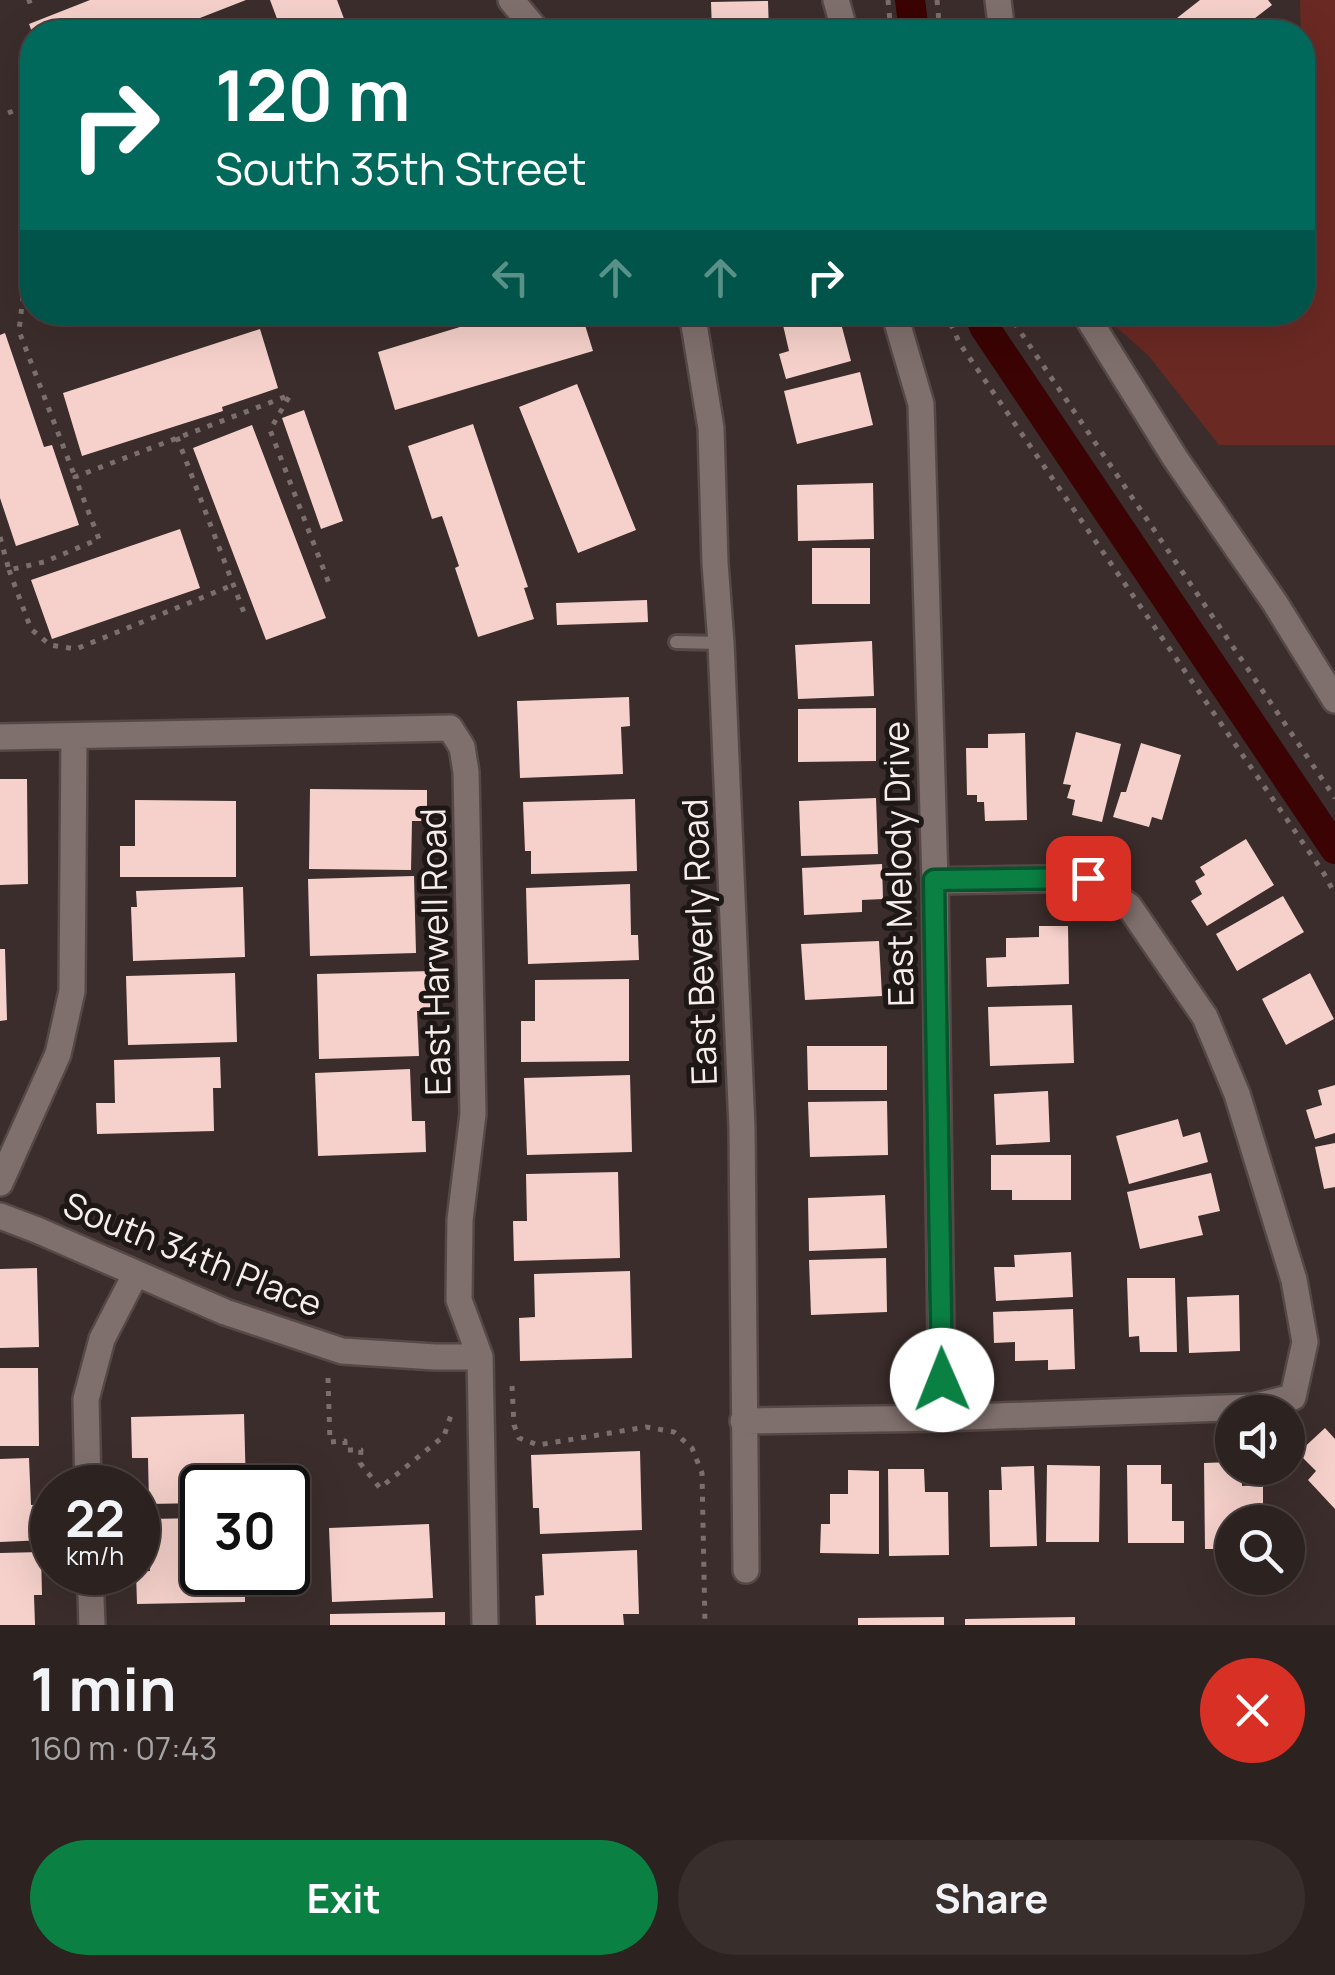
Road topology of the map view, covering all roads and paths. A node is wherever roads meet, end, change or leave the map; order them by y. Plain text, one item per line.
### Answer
1 (511, 0) edge
2 (528, 20) edge
3 (20, 108) edge
4 (8, 113) dead end
5 (20, 319) edge
6 (694, 325) edge
7 (898, 325) edge
8 (951, 325) edge
9 (1016, 325) edge
10 (1092, 325) edge
11 (177, 437) junction
12 (74, 478) junction
13 (0, 538) edge
14 (9, 570) junction
15 (234, 585) junction
16 (330, 586) dead end
17 (246, 618) dead end
18 (676, 642) dead end
19 (721, 643) junction
20 (1335, 700) edge
21 (74, 736) junction
22 (0, 737) edge
23 (1335, 798) edge
24 (934, 880) junction
25 (1335, 894) edge
26 (0, 1183) edge
27 (0, 1216) edge
28 (136, 1273) junction
29 (480, 1357) junction
30 (328, 1378) dead end
31 (512, 1386) dead end
32 (454, 1406) dead end
33 (942, 1418) junction
34 (743, 1421) junction
35 (87, 1465) edge
36 (746, 1570) dead end
37 (91, 1595) edge
38 (92, 1625) edge
39 (485, 1625) edge
40 (705, 1625) edge

1 - 2 street
3 - 4 path
5 - 12 path
6 - 19 street, East Beverly Road
7 - 24 street, East Melody Drive
8 - 25 path
9 - 23 path
10 - 20 street
11 - 12 path
11 - 15 path
11 - 16 path
12 - 14 path
13 - 14 path
14 - 15 path
15 - 17 path
18 - 19 lane
19 - 34 street, East Beverly Road
21 - 22 street, East Harwell Road
21 - 26 street
21 - 29 street, East Harwell Road
24 - 33 street, East Melody Drive
24 - 33 street
27 - 28 street, South 34th Place
28 - 29 street, South 34th Place
28 - 35 street
29 - 39 street, East Harwell Road
30 - 32 path
31 - 40 path
33 - 34 street
34 - 36 street, East Beverly Road
37 - 38 street

